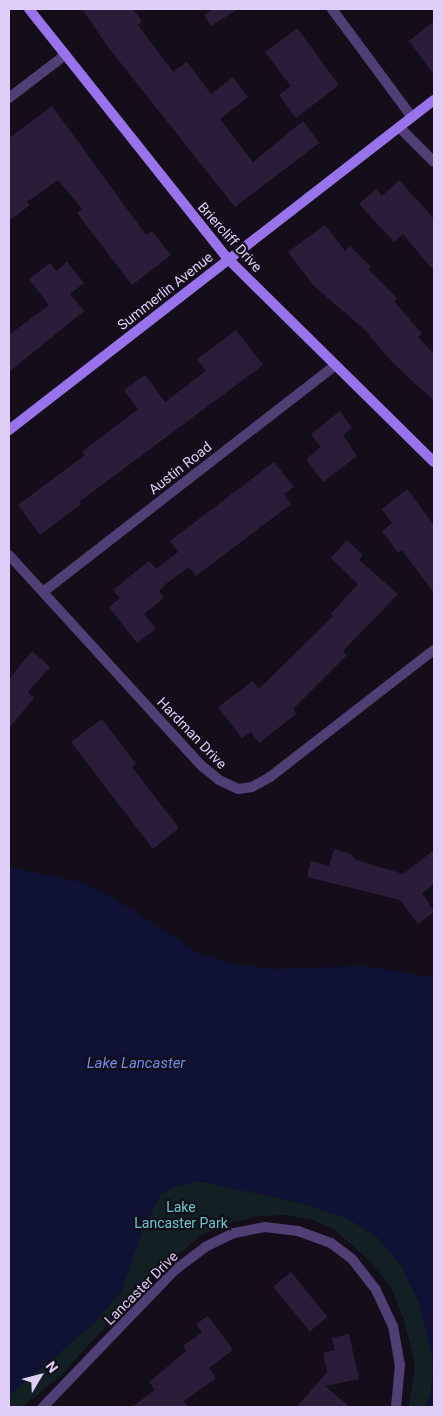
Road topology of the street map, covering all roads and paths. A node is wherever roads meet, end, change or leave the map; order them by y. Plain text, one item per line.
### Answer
1 (29, 9) edge
2 (332, 9) edge
3 (65, 55) junction
4 (9, 98) edge
5 (434, 100) edge
6 (412, 117) junction
7 (399, 127) junction
8 (434, 162) edge
9 (228, 259) junction
10 (334, 366) junction
11 (9, 430) edge
12 (434, 462) edge
13 (9, 556) edge
14 (43, 592) junction
15 (434, 650) edge
16 (43, 1407) edge
17 (396, 1407) edge

1 - 3 street, Briercliff Drive
2 - 6 street
3 - 4 street
3 - 9 street, Briercliff Drive
5 - 6 street, Summerlin Avenue
6 - 7 street, Summerlin Avenue
7 - 8 street
7 - 9 street, Summerlin Avenue
9 - 10 street, Briercliff Drive
9 - 11 street, Summerlin Avenue
10 - 12 street, Briercliff Drive
10 - 14 street, Austin Road
13 - 14 street, Hardman Drive
14 - 15 street, Hardman Drive
16 - 17 street, Lancaster Drive

